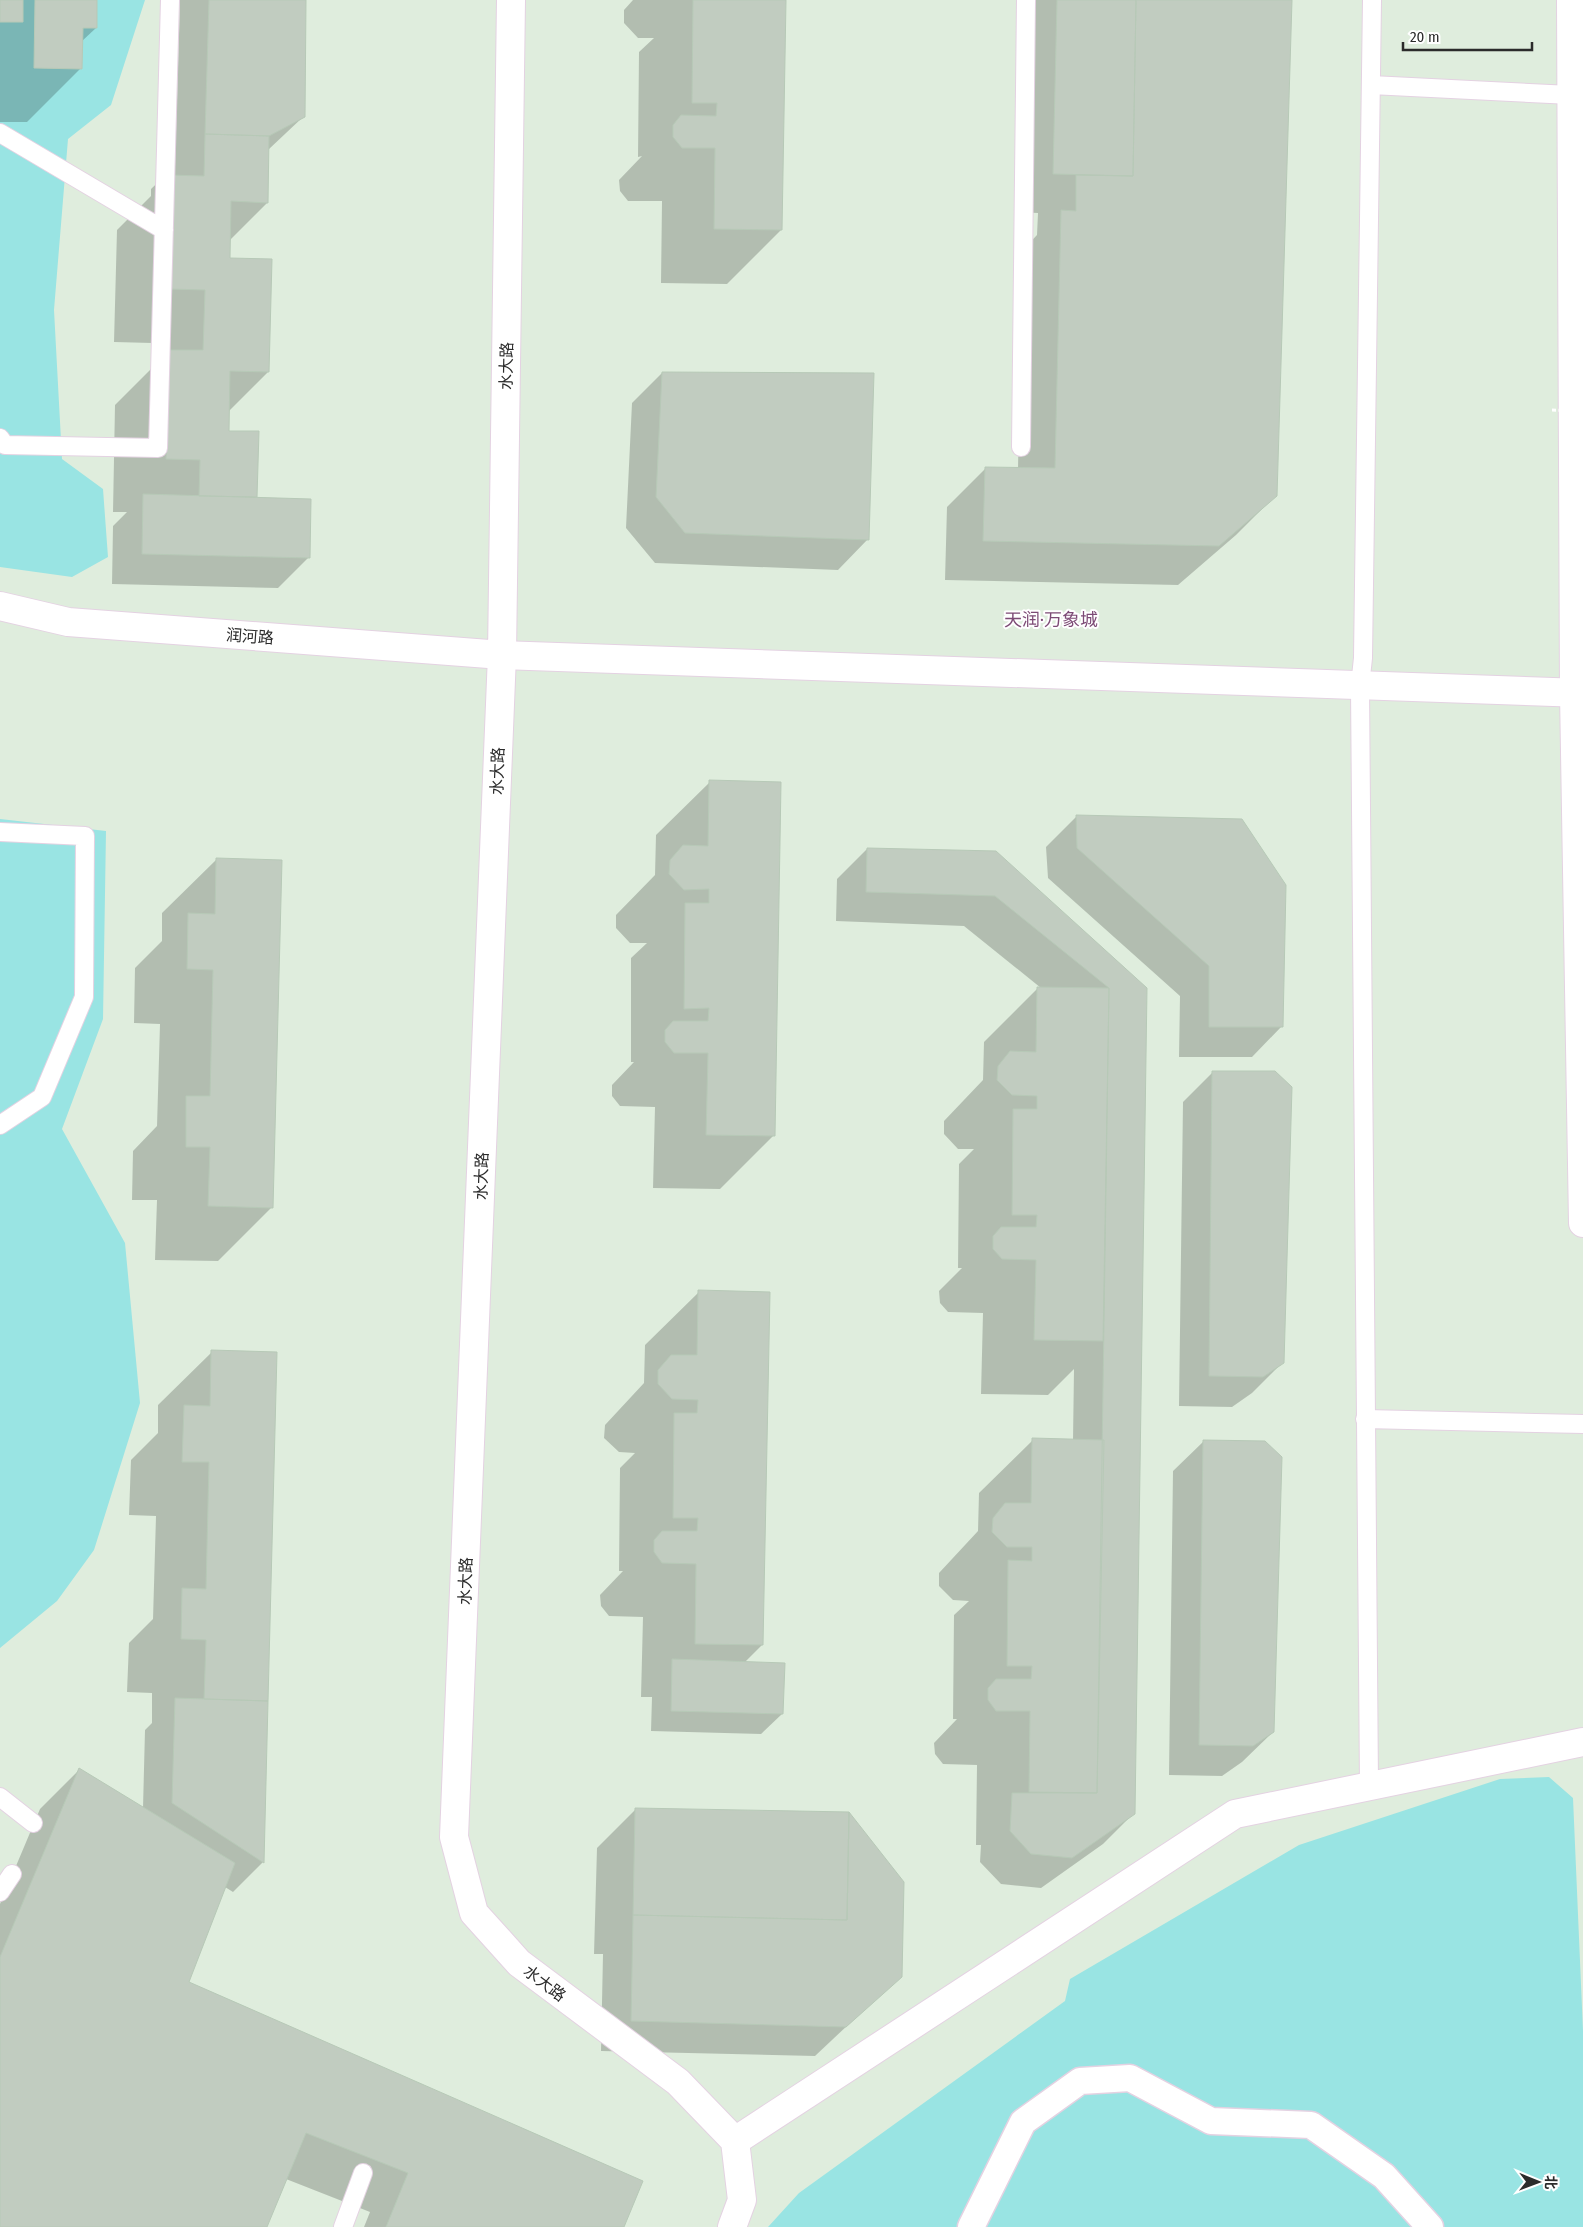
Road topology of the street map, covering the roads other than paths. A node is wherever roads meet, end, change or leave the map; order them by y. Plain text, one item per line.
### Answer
1 (170, 0) edge
2 (511, 0) edge
3 (1026, 0) edge
4 (1372, 0) edge
5 (1571, 0) edge
6 (1371, 85) junction
7 (1571, 96) junction
8 (0, 133) edge
9 (164, 230) junction
10 (0, 438) edge
11 (1021, 447) dead end
12 (0, 606) edge
13 (502, 655) junction
14 (1360, 686) junction
15 (1578, 693) edge
16 (0, 832) edge
17 (0, 1125) edge
18 (1583, 1223) edge
19 (1365, 1419) junction
20 (1583, 1424) edge
21 (1583, 1742) edge
22 (1369, 1786) junction
23 (0, 1797) edge
24 (33, 1823) dead end
25 (12, 1874) dead end
26 (0, 1892) edge
27 (735, 2141) junction
28 (363, 2173) dead end
29 (343, 2227) edge
30 (732, 2227) edge
31 (971, 2227) edge
32 (1430, 2227) edge

1 - 9 lane
2 - 13 street, 水大路
3 - 11 lane
4 - 6 lane
5 - 7 street
6 - 7 lane
6 - 14 lane
7 - 15 street
8 - 9 lane
9 - 10 lane
12 - 13 street, 润河路
13 - 14 street, 润河路
13 - 27 street, 水大路
14 - 15 street, 润河路
14 - 19 lane
15 - 18 street
16 - 17 lane
19 - 20 lane
19 - 22 lane
21 - 22 street
22 - 27 street
23 - 24 lane
25 - 26 lane
27 - 30 street
28 - 29 lane
31 - 32 street

